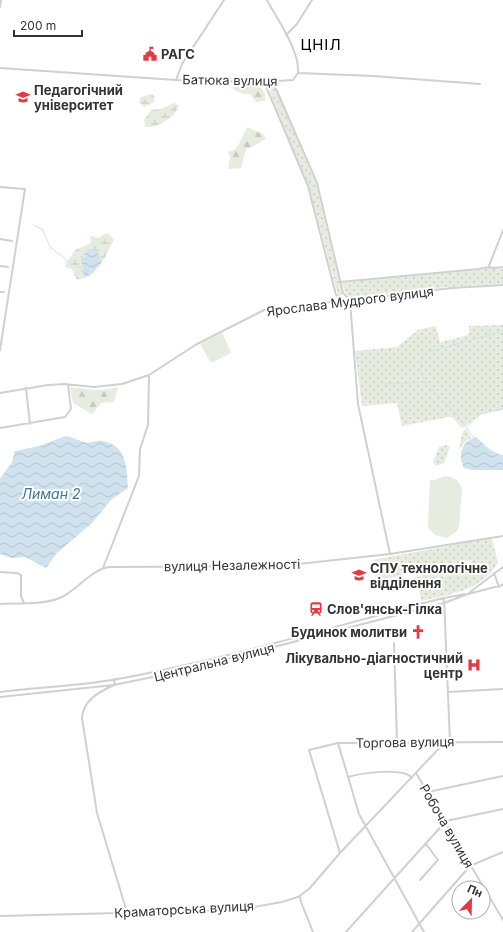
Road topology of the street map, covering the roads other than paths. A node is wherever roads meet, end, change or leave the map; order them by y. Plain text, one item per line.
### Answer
1 (1, 0) edge
2 (224, 0) edge
3 (267, 0) edge
4 (312, 0) edge
5 (0, 7) edge
6 (286, 34) junction
7 (0, 68) edge
8 (298, 73) junction
9 (176, 80) junction
10 (260, 82) junction
11 (273, 82) junction
12 (480, 84) dead end
13 (0, 187) edge
14 (503, 230) edge
15 (0, 239) edge
16 (12, 241) dead end
17 (0, 266) edge
18 (489, 266) junction
19 (8, 267) dead end
20 (503, 267) edge
21 (340, 282) junction
22 (503, 285) edge
23 (0, 292) edge
24 (4, 292) dead end
25 (350, 300) junction
26 (344, 301) junction
27 (0, 350) edge
28 (149, 375) junction
29 (68, 385) junction
30 (26, 388) junction
31 (0, 393) edge
32 (30, 424) junction
33 (0, 428) edge
34 (503, 536) edge
35 (390, 554) junction
36 (503, 567) edge
37 (103, 568) junction
38 (0, 572) edge
39 (494, 573) junction
40 (503, 585) edge
41 (499, 587) junction
42 (468, 594) junction
43 (444, 598) junction
44 (24, 603) junction
45 (444, 603) junction
46 (0, 604) edge
47 (394, 643) dead end
48 (115, 679) junction
49 (114, 685) junction
50 (503, 688) edge
51 (0, 692) edge
52 (448, 692) junction
53 (0, 697) edge
54 (445, 742) junction
55 (450, 742) junction
56 (503, 742) edge
57 (338, 743) junction
58 (397, 743) junction
59 (416, 773) junction
60 (503, 776) edge
61 (348, 777) junction
62 (412, 778) junction
63 (428, 792) junction
64 (503, 809) edge
65 (446, 821) junction
66 (366, 826) junction
67 (426, 844) junction
68 (503, 852) edge
69 (340, 853) junction
70 (470, 866) junction
71 (394, 879) junction
72 (420, 880) dead end
73 (300, 896) junction
74 (129, 912) junction
75 (0, 916) edge
76 (503, 920) edge
77 (419, 924) junction
78 (313, 932) edge
79 (346, 932) edge
80 (412, 932) edge
81 (424, 932) edge

1 - 5 street
2 - 9 street
3 - 6 street
4 - 6 street
6 - 8 street
7 - 9 street, Батюка вулиця
8 - 11 street, Батюка вулиця
8 - 12 street, Батюка вулиця
9 - 10 street, Батюка вулиця
10 - 11 street, Батюка вулиця
10 - 26 street
11 - 21 street
13 - 27 street
14 - 18 street
15 - 16 street
17 - 19 street
18 - 20 street
18 - 21 street
21 - 25 street
22 - 25 street, Ярослава Мудрого вулиця
23 - 24 street
25 - 26 street, Ярослава Мудрого вулиця
25 - 35 street
26 - 28 street, Ярослава Мудрого вулиця
28 - 29 street, Ярослава Мудрого вулиця
28 - 37 street
29 - 30 street, Ярослава Мудрого вулиця
29 - 32 street
30 - 31 street, Ярослава Мудрого вулиця
30 - 32 street
32 - 33 street
34 - 35 street, вулиця Незалежності
35 - 37 street, вулиця Незалежності
36 - 39 street
37 - 44 street
38 - 44 street
39 - 41 street
39 - 42 street
40 - 41 street, Центральна вулиця
41 - 42 street, Центральна вулиця
42 - 43 street, Центральна вулиця
42 - 45 street, Центральна вулиця
43 - 45 street
43 - 48 street, Центральна вулиця
44 - 46 street
45 - 49 street, Центральна вулиця
45 - 52 street
47 - 58 street
48 - 49 street
48 - 51 street, Центральна вулиця
49 - 53 street, Центральна вулиця
49 - 74 street
50 - 52 street
52 - 55 street
54 - 55 street, Торгова вулиця
54 - 58 street, Торгова вулиця
54 - 59 street, Краматорська вулиця
55 - 56 street, Торгова вулиця
57 - 58 street, Торгова вулиця
57 - 61 street
57 - 69 street, Торгова вулиця
59 - 62 street, Краматорська вулиця
59 - 63 street, Робоча вулиця
60 - 63 street
61 - 62 street
61 - 66 street
62 - 66 street, Краматорська вулиця
63 - 65 street, Робоча вулиця
64 - 65 street
65 - 67 street
65 - 70 street, Робоча вулиця
66 - 69 street, Краматорська вулиця
66 - 71 street
67 - 71 street
67 - 72 street
68 - 70 street
69 - 73 street, Краматорська вулиця
70 - 76 street, Робоча вулиця
70 - 77 street
71 - 77 street
71 - 79 street
73 - 74 street, Краматорська вулиця
73 - 78 street
74 - 75 street, Краматорська вулиця
77 - 80 street
77 - 81 street

